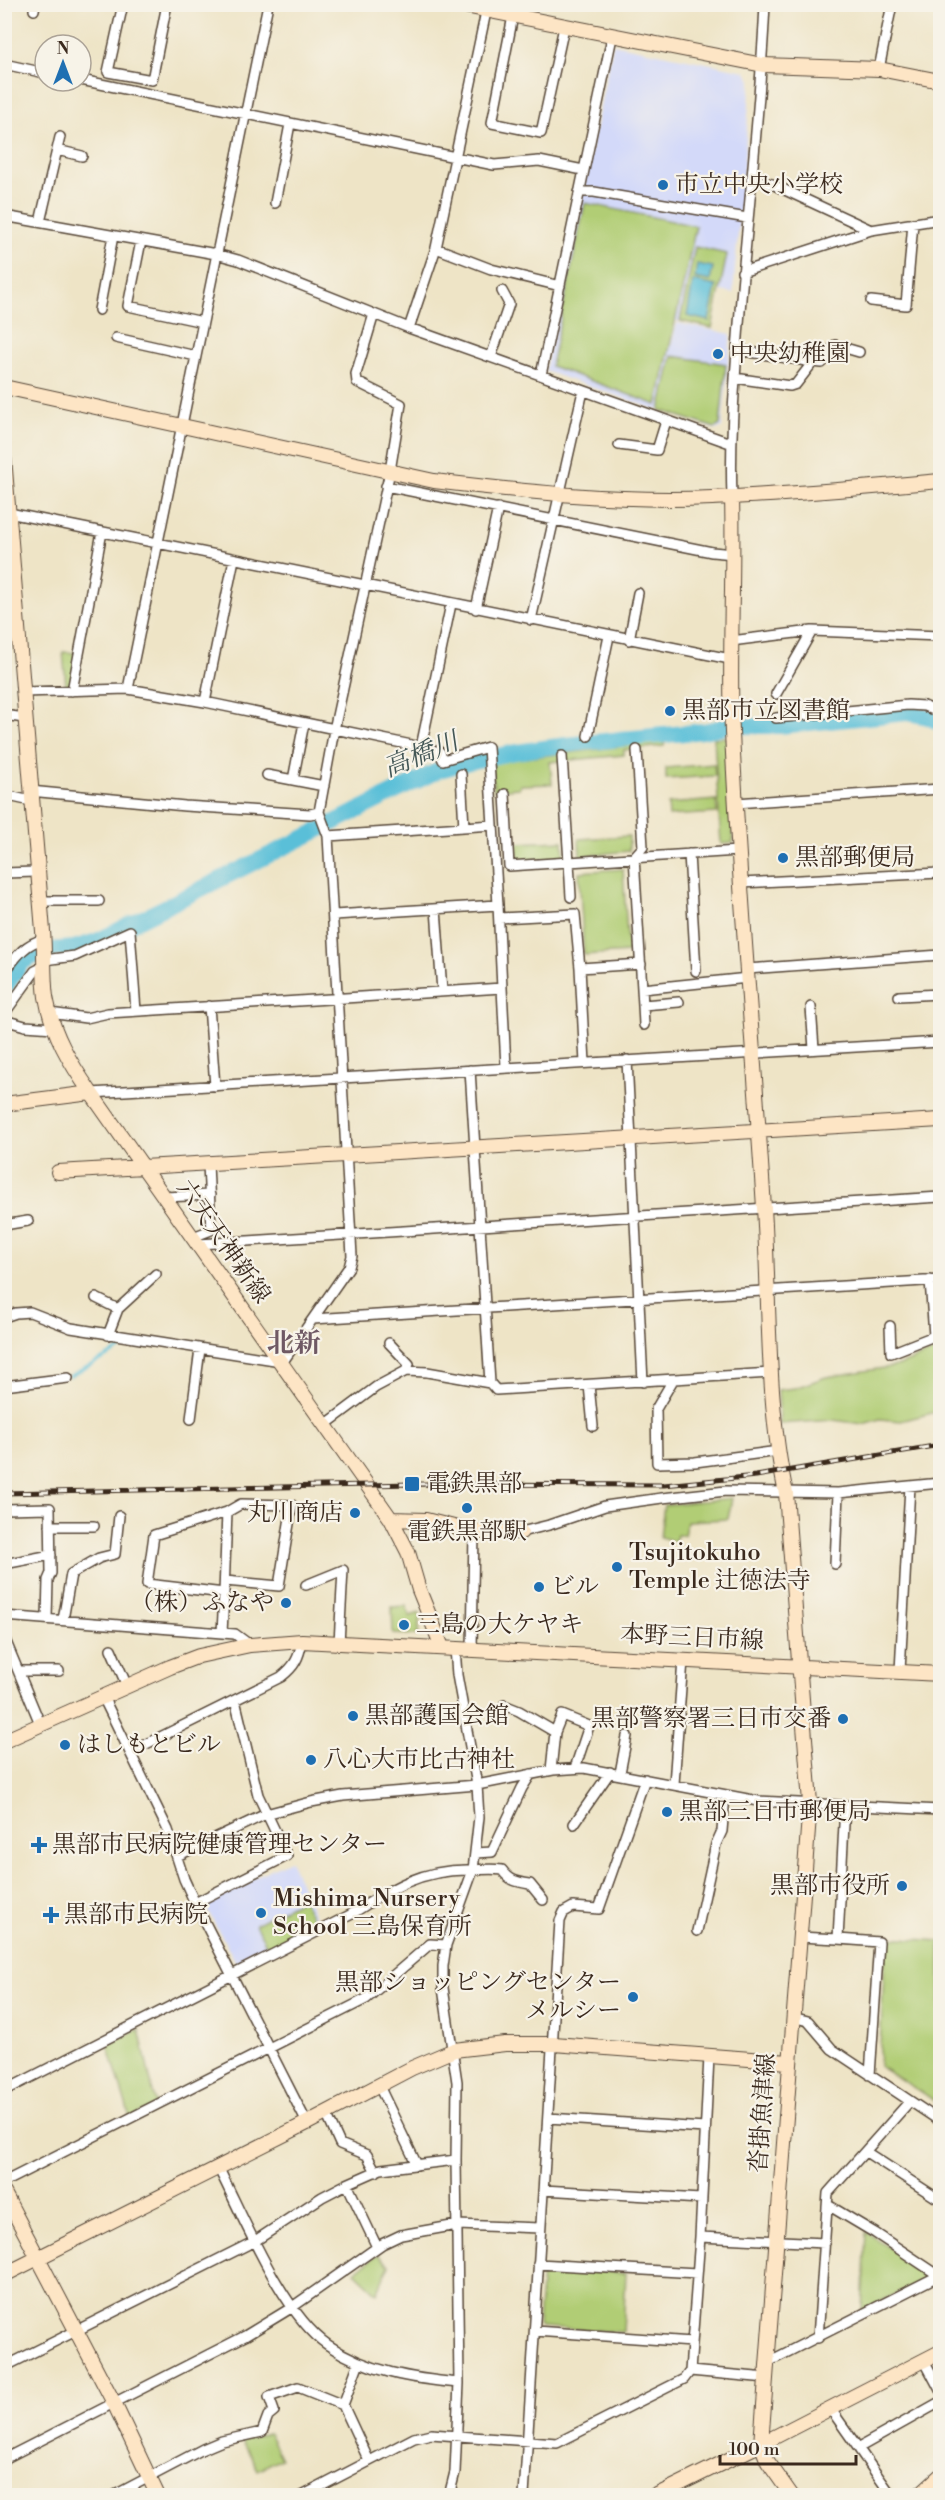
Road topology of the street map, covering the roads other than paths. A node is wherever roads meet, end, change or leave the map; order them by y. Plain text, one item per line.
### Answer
1 (123, 4) edge
2 (167, 4) edge
3 (268, 4) edge
4 (455, 4) edge
5 (765, 4) edge
6 (892, 4) edge
7 (486, 8) edge
8 (513, 16) junction
9 (564, 27) junction
10 (612, 37) junction
11 (4, 64) edge
12 (762, 65) junction
13 (879, 69) junction
14 (33, 70) edge
15 (940, 81) edge
16 (93, 83) edge
17 (246, 115) junction
18 (290, 124) junction
19 (60, 137) dead end
20 (57, 150) junction
21 (82, 156) dead end
22 (454, 158) junction
23 (583, 170) junction
24 (751, 179) junction
25 (579, 192) junction
26 (275, 203) dead end
27 (4, 216) edge
28 (747, 218) junction
29 (940, 219) edge
30 (40, 222) junction
31 (914, 223) junction
32 (871, 230) junction
33 (113, 236) junction
34 (141, 241) junction
35 (436, 248) junction
36 (216, 254) junction
37 (742, 272) junction
38 (560, 286) junction
39 (502, 291) dead end
40 (871, 301) dead end
41 (99, 310) dead end
42 (374, 314) junction
43 (203, 322) junction
44 (409, 328) junction
45 (116, 338) dead end
46 (737, 350) junction
47 (859, 352) dead end
48 (196, 356) junction
49 (491, 357) junction
50 (813, 362) junction
51 (540, 375) junction
52 (735, 378) junction
53 (4, 387) edge
54 (583, 391) junction
55 (666, 421) junction
56 (183, 425) junction
57 (730, 443) junction
58 (619, 445) dead end
59 (4, 457) edge
60 (390, 471) junction
61 (940, 481) edge
62 (386, 486) junction
63 (559, 493) junction
64 (732, 497) junction
65 (498, 508) junction
66 (7, 513) edge
67 (553, 519) junction
68 (102, 532) junction
69 (159, 543) junction
70 (734, 554) junction
71 (234, 559) junction
72 (366, 586) junction
73 (638, 593) dead end
74 (451, 604) junction
75 (476, 609) junction
76 (531, 620) junction
77 (812, 631) junction
78 (609, 636) junction
79 (940, 636) edge
80 (629, 640) junction
81 (731, 641) junction
82 (730, 659) junction
83 (128, 689) junction
84 (72, 691) junction
85 (23, 692) junction
86 (776, 694) dead end
87 (205, 702) junction
88 (940, 713) edge
89 (4, 715) edge
90 (24, 718) junction
91 (776, 718) dead end
92 (304, 723) junction
93 (334, 730) junction
94 (588, 736) dead end
95 (421, 747) junction
96 (637, 750) dead end
97 (562, 756) dead end
98 (460, 774) dead end
99 (267, 775) dead end
100 (293, 780) junction
101 (324, 786) junction
102 (940, 789) edge
103 (505, 794) dead end
104 (4, 795) edge
105 (31, 796) junction
106 (736, 803) junction
107 (319, 812) junction
108 (493, 825) junction
109 (464, 827) junction
110 (328, 836) junction
111 (738, 851) junction
112 (689, 854) junction
113 (634, 857) junction
114 (569, 862) junction
115 (36, 872) junction
116 (4, 873) edge
117 (940, 873) edge
118 (741, 883) junction
119 (571, 897) dead end
120 (40, 901) junction
121 (99, 901) dead end
122 (498, 905) junction
123 (436, 909) junction
124 (334, 915) junction
125 (499, 918) junction
126 (44, 942) junction
127 (940, 955) edge
128 (45, 963) junction
129 (641, 964) junction
130 (580, 968) junction
131 (696, 971) dead end
132 (4, 973) edge
133 (748, 973) junction
134 (502, 988) junction
135 (642, 989) junction
136 (442, 991) junction
137 (940, 994) edge
138 (899, 996) dead end
139 (339, 998) junction
140 (679, 1002) dead end
141 (643, 1005) junction
142 (209, 1006) junction
143 (811, 1007) dead end
144 (136, 1011) junction
145 (50, 1013) junction
146 (4, 1014) edge
147 (4, 1020) edge
148 (644, 1024) dead end
149 (54, 1028) junction
150 (940, 1042) edge
151 (814, 1049) junction
152 (752, 1053) junction
153 (627, 1060) junction
154 (585, 1063) junction
155 (506, 1068) junction
156 (470, 1070) junction
157 (343, 1077) junction
158 (215, 1086) junction
159 (91, 1093) junction
160 (4, 1104) edge
161 (940, 1120) edge
162 (758, 1131) junction
163 (630, 1138) junction
164 (476, 1147) junction
165 (346, 1154) junction
166 (208, 1163) junction
167 (143, 1168) junction
168 (58, 1172) dead end
169 (210, 1195) junction
170 (164, 1197) junction
171 (940, 1197) edge
172 (764, 1208) junction
173 (634, 1217) junction
174 (28, 1221) dead end
175 (4, 1225) edge
176 (481, 1226) junction
177 (350, 1233) junction
178 (196, 1240) junction
179 (156, 1274) dead end
180 (930, 1280) junction
181 (940, 1280) edge
182 (768, 1291) junction
183 (96, 1298) dead end
184 (639, 1299) junction
185 (486, 1308) junction
186 (118, 1309) junction
187 (4, 1317) edge
188 (313, 1319) junction
189 (890, 1326) dead end
190 (108, 1335) junction
191 (389, 1343) dead end
192 (200, 1349) junction
193 (891, 1353) junction
194 (281, 1361) junction
195 (892, 1364) dead end
196 (406, 1371) junction
197 (772, 1373) junction
198 (68, 1378) dead end
199 (673, 1380) junction
200 (490, 1383) junction
201 (643, 1383) junction
202 (589, 1385) junction
203 (4, 1386) edge
204 (191, 1419) dead end
205 (325, 1425) junction
206 (593, 1426) dead end
207 (779, 1451) junction
208 (940, 1483) edge
209 (910, 1486) junction
210 (786, 1493) junction
211 (838, 1493) junction
212 (4, 1509) edge
213 (227, 1512) junction
214 (119, 1516) dead end
215 (391, 1519) junction
216 (50, 1526) junction
217 (94, 1526) dead end
218 (474, 1532) junction
219 (521, 1532) joint
220 (51, 1555) junction
221 (4, 1564) edge
222 (835, 1564) dead end
223 (225, 1581) junction
224 (306, 1585) dead end
225 (224, 1593) junction
226 (4, 1616) edge
227 (47, 1618) junction
228 (63, 1620) junction
229 (222, 1633) junction
230 (5, 1640) edge
231 (302, 1641) junction
232 (339, 1643) junction
233 (250, 1645) junction
234 (448, 1648) junction
235 (111, 1649) dead end
236 (472, 1649) junction
237 (683, 1660) junction
238 (800, 1667) junction
239 (18, 1671) junction
240 (59, 1671) dead end
241 (900, 1671) junction
242 (940, 1674) edge
243 (127, 1686) junction
244 (103, 1697) junction
245 (235, 1700) junction
246 (504, 1705) dead end
247 (41, 1726) junction
248 (555, 1732) junction
249 (627, 1736) dead end
250 (4, 1741) edge
251 (130, 1752) junction
252 (575, 1768) junction
253 (551, 1770) junction
254 (610, 1772) junction
255 (620, 1773) junction
256 (531, 1774) junction
257 (645, 1779) junction
258 (674, 1784) junction
259 (477, 1785) junction
260 (725, 1795) junction
261 (810, 1803) junction
262 (845, 1805) junction
263 (940, 1810) edge
264 (266, 1814) junction
265 (574, 1824) dead end
266 (476, 1853) junction
267 (177, 1856) junction
268 (473, 1870) junction
269 (543, 1900) dead end
270 (195, 1903) junction
271 (697, 1931) dead end
272 (799, 1937) junction
273 (838, 1939) junction
274 (446, 1945) junction
275 (232, 1976) junction
276 (792, 2017) junction
277 (554, 2044) junction
278 (270, 2049) junction
279 (454, 2050) junction
280 (709, 2056) junction
281 (789, 2062) junction
282 (870, 2075) junction
283 (379, 2086) junction
284 (4, 2091) edge
285 (910, 2101) junction
286 (326, 2113) junction
287 (548, 2118) junction
288 (940, 2121) edge
289 (307, 2123) junction
290 (705, 2128) junction
291 (866, 2152) junction
292 (456, 2160) junction
293 (417, 2165) junction
294 (218, 2167) junction
295 (376, 2172) junction
296 (4, 2182) edge
297 (347, 2184) junction
298 (543, 2190) junction
299 (4, 2193) edge
300 (701, 2199) junction
301 (940, 2200) edge
302 (828, 2205) junction
303 (457, 2225) junction
304 (540, 2228) junction
305 (700, 2237) junction
306 (776, 2240) junction
307 (255, 2241) junction
308 (825, 2244) junction
309 (377, 2247) junction
310 (39, 2258) junction
311 (538, 2264) junction
312 (697, 2273) junction
313 (4, 2275) edge
314 (939, 2275) edge
315 (291, 2308) junction
316 (76, 2331) junction
317 (535, 2331) junction
318 (818, 2338) junction
319 (692, 2342) junction
320 (940, 2352) edge
321 (924, 2360) junction
322 (359, 2362) junction
323 (768, 2362) junction
324 (4, 2367) edge
325 (690, 2371) junction
326 (767, 2378) junction
327 (459, 2383) junction
328 (940, 2390) edge
329 (940, 2402) edge
330 (114, 2403) junction
331 (343, 2405) junction
332 (830, 2408) junction
333 (456, 2437) junction
334 (527, 2441) junction
335 (761, 2444) junction
336 (858, 2448) junction
337 (4, 2459) edge
338 (369, 2461) junction
339 (940, 2476) edge
340 (149, 2477) junction
341 (113, 2496) edge
342 (158, 2496) edge
343 (302, 2496) edge
344 (449, 2496) edge
345 (524, 2496) edge
346 (655, 2496) edge
347 (792, 2496) edge
348 (892, 2496) edge
349 (918, 2496) edge

1 - 2 street
3 - 17 street
4 - 7 street
5 - 12 street
6 - 13 street
7 - 8 street
7 - 22 street
8 - 9 street
8 - 9 street
9 - 10 street
10 - 12 street
10 - 23 street
11 - 14 street
12 - 13 street
12 - 24 street
13 - 15 street
16 - 17 street
17 - 18 street
17 - 36 street
18 - 22 street
18 - 26 street
19 - 20 street
20 - 21 street
20 - 30 street
22 - 23 street
22 - 35 street
23 - 25 street
24 - 28 street
24 - 32 street
25 - 28 street
25 - 38 street
27 - 30 street
28 - 37 street
29 - 31 street
30 - 33 street
31 - 32 street
31 - 40 street
32 - 37 street
33 - 34 street
33 - 41 street
34 - 36 street
34 - 43 street
35 - 38 street
35 - 44 street
36 - 42 street
36 - 43 street
37 - 46 street
38 - 51 street
39 - 49 street
42 - 44 street
42 - 60 street
43 - 48 street
44 - 49 street
45 - 48 street
46 - 50 street
46 - 52 street
47 - 50 street
48 - 56 street
49 - 51 street
50 - 52 street
51 - 54 street
52 - 57 street
53 - 56 street
54 - 55 street
54 - 63 street
55 - 57 street
55 - 58 street
56 - 60 street
56 - 69 street
57 - 64 street
59 - 66 street, 六天天神新線
60 - 62 street
60 - 63 street
61 - 64 street
62 - 65 street
62 - 72 street
63 - 64 street
63 - 67 street
64 - 70 street, 沓掛魚津線
65 - 67 street
65 - 75 street
66 - 68 street
66 - 85 street, 六天天神新線
67 - 70 street
67 - 76 street
68 - 69 street
68 - 84 street
69 - 71 street
69 - 83 street
70 - 81 street, 沓掛魚津線
71 - 72 street
71 - 87 street
72 - 74 street
72 - 93 street
73 - 80 street
74 - 75 street
74 - 95 street
75 - 76 street
76 - 78 street
77 - 79 street
77 - 81 street
77 - 86 street
78 - 80 street
78 - 94 street
80 - 82 street
81 - 82 street, 沓掛魚津線
82 - 106 street, 沓掛魚津線
83 - 84 street
83 - 87 street
84 - 85 street
85 - 90 street, 六天天神新線
87 - 92 street
88 - 91 street
89 - 90 street
90 - 105 street, 六天天神新線
92 - 93 street
92 - 100 street
93 - 95 street
93 - 101 street
95 - 108 street
96 - 113 street
97 - 114 street
98 - 109 street
99 - 100 street
100 - 101 street
101 - 107 street
102 - 106 street
103 - 114 street
104 - 105 street
105 - 107 street
105 - 115 street, 六天天神新線
106 - 111 street, 沓掛魚津線
107 - 110 street
108 - 109 street
108 - 122 street
109 - 110 street
110 - 124 street
111 - 112 street
111 - 118 street, 沓掛魚津線
112 - 113 street
112 - 131 street
113 - 114 street
113 - 129 street
114 - 119 street
115 - 116 street
115 - 120 street, 六天天神新線
117 - 118 street
118 - 133 street, 沓掛魚津線
120 - 121 street
120 - 126 street, 六天天神新線
122 - 123 street
122 - 125 street
123 - 124 street
123 - 136 street
124 - 139 street
125 - 130 street
125 - 134 street
126 - 128 street, 六天天神新線
126 - 132 street
127 - 133 street
128 - 144 street
128 - 145 street, 六天天神新線
128 - 146 street
129 - 130 street
129 - 135 street
130 - 154 street
133 - 135 street
133 - 152 street, 沓掛魚津線
134 - 136 street
134 - 155 street
135 - 141 street
136 - 139 street
137 - 138 street
139 - 142 street
139 - 157 street
140 - 141 street
141 - 148 street
142 - 144 street
142 - 158 street
143 - 151 street
144 - 145 street
145 - 149 street, 六天天神新線
147 - 149 street
149 - 159 street, 六天天神新線
150 - 151 street
151 - 152 street
152 - 153 street
152 - 162 street, 沓掛魚津線
153 - 154 street
153 - 163 street
154 - 155 street
155 - 156 street
156 - 157 street
156 - 164 street
157 - 158 street
157 - 165 street
158 - 159 street
159 - 160 street
159 - 167 street, 六天天神新線
161 - 162 street
162 - 163 street
162 - 172 street, 沓掛魚津線
163 - 164 street
163 - 173 street
164 - 165 street
164 - 176 street
165 - 166 street
165 - 177 street
166 - 167 street
166 - 169 street
167 - 168 street
167 - 170 street, 六天天神新線
169 - 170 street
169 - 178 street
170 - 178 street, 六天天神新線
171 - 172 street
172 - 173 street
172 - 182 street, 沓掛魚津線
173 - 176 street
173 - 184 street
174 - 175 street
176 - 177 street
176 - 185 street
177 - 178 street
177 - 188 street
178 - 194 street, 六天天神新線
179 - 186 street
180 - 181 street
180 - 182 street
180 - 193 street
182 - 184 street
182 - 197 street, 沓掛魚津線
183 - 186 street
184 - 185 street
184 - 201 street
185 - 188 street
185 - 200 street
186 - 190 street
187 - 190 street
188 - 194 street
189 - 193 street
190 - 192 street
191 - 196 street
192 - 194 street
192 - 204 street
193 - 195 street
194 - 205 street, 六天天神新線
196 - 200 street
196 - 205 street
197 - 199 street
197 - 207 street, 沓掛魚津線
198 - 203 street
199 - 201 street
199 - 207 street
200 - 202 street
201 - 202 street
202 - 206 street
205 - 215 street, 六天天神新線
207 - 210 street, 沓掛魚津線
208 - 209 street
209 - 211 street
209 - 241 street
210 - 211 street
210 - 219 street
210 - 238 street, 沓掛魚津線
211 - 222 street
212 - 216 street
213 - 223 street
213 - 223 street
213 - 225 street
214 - 228 street
215 - 218 street
215 - 234 street, 六天天神新線
216 - 217 street
216 - 220 street
218 - 219 street
218 - 236 street
220 - 221 street
220 - 227 street
223 - 225 street
224 - 232 street
225 - 229 street
226 - 227 street
227 - 228 street
228 - 229 street
229 - 233 street
230 - 239 street
231 - 232 street
231 - 233 street
231 - 245 street
232 - 234 street
233 - 243 street
234 - 236 street, 本野三日市線
234 - 259 street
235 - 243 street
236 - 237 street, 本野三日市線
237 - 238 street, 本野三日市線
237 - 258 street
238 - 241 street, 本野三日市線
238 - 261 street, 沓掛魚津線
239 - 240 street
239 - 247 street
241 - 242 street, 本野三日市線
243 - 244 street
244 - 247 street
244 - 251 street
245 - 251 street
245 - 264 street
246 - 248 street
247 - 250 street
248 - 252 street
248 - 253 street
249 - 255 street
251 - 267 street
252 - 253 street
252 - 254 street
253 - 256 street
254 - 255 street
254 - 265 street
255 - 257 street
256 - 259 street
256 - 266 street
257 - 258 street
257 - 277 street
258 - 260 street
259 - 264 street
259 - 266 street
260 - 261 street
260 - 271 street
261 - 262 street
261 - 272 street, 沓掛魚津線
262 - 263 street
262 - 273 street
264 - 267 street
264 - 270 street
266 - 268 street
267 - 270 street
268 - 269 street
268 - 274 street
268 - 275 street
270 - 275 street
272 - 273 street
272 - 276 street, 沓掛魚津線
273 - 282 street
274 - 278 street
274 - 279 street
275 - 278 street
275 - 284 street
276 - 281 street, 沓掛魚津線
276 - 282 street
277 - 279 street
277 - 280 street
277 - 287 street
278 - 289 street
278 - 296 street
279 - 283 street
279 - 292 street
280 - 281 street
280 - 290 street
281 - 306 street, 沓掛魚津線
282 - 285 street
283 - 286 street
283 - 293 street
285 - 288 street
285 - 291 street
286 - 289 street
286 - 295 street
287 - 290 street
287 - 298 street
289 - 294 street
290 - 300 street
291 - 301 street
291 - 302 street
292 - 293 street
292 - 303 street
293 - 295 street
294 - 307 street
294 - 310 street
295 - 297 street
297 - 307 street
297 - 309 street
298 - 300 street
298 - 304 street
299 - 310 street
300 - 305 street
302 - 308 street
302 - 314 street
303 - 304 street
303 - 309 street
303 - 327 street
304 - 311 street
305 - 306 street
305 - 312 street
306 - 308 street
306 - 323 street, 沓掛魚津線
307 - 315 street
307 - 316 street
308 - 318 street
309 - 315 street
310 - 313 street
310 - 316 street
311 - 312 street
311 - 317 street
312 - 319 street
314 - 318 street
315 - 322 street
315 - 330 street
316 - 324 street
316 - 330 street
317 - 319 street
317 - 334 street
318 - 323 street
319 - 325 street
320 - 321 street
321 - 328 street
321 - 332 street
322 - 327 street
322 - 331 street
323 - 326 street, 沓掛魚津線
325 - 326 street
325 - 334 street
326 - 335 street, 沓掛魚津線
327 - 333 street
329 - 336 street
330 - 337 street
330 - 340 street
331 - 338 street
331 - 340 street
332 - 335 street
332 - 336 street
333 - 334 street
333 - 338 street
333 - 344 street
334 - 345 street
335 - 346 street
335 - 347 street
336 - 348 street
338 - 343 street
339 - 349 street
340 - 341 street
340 - 342 street

